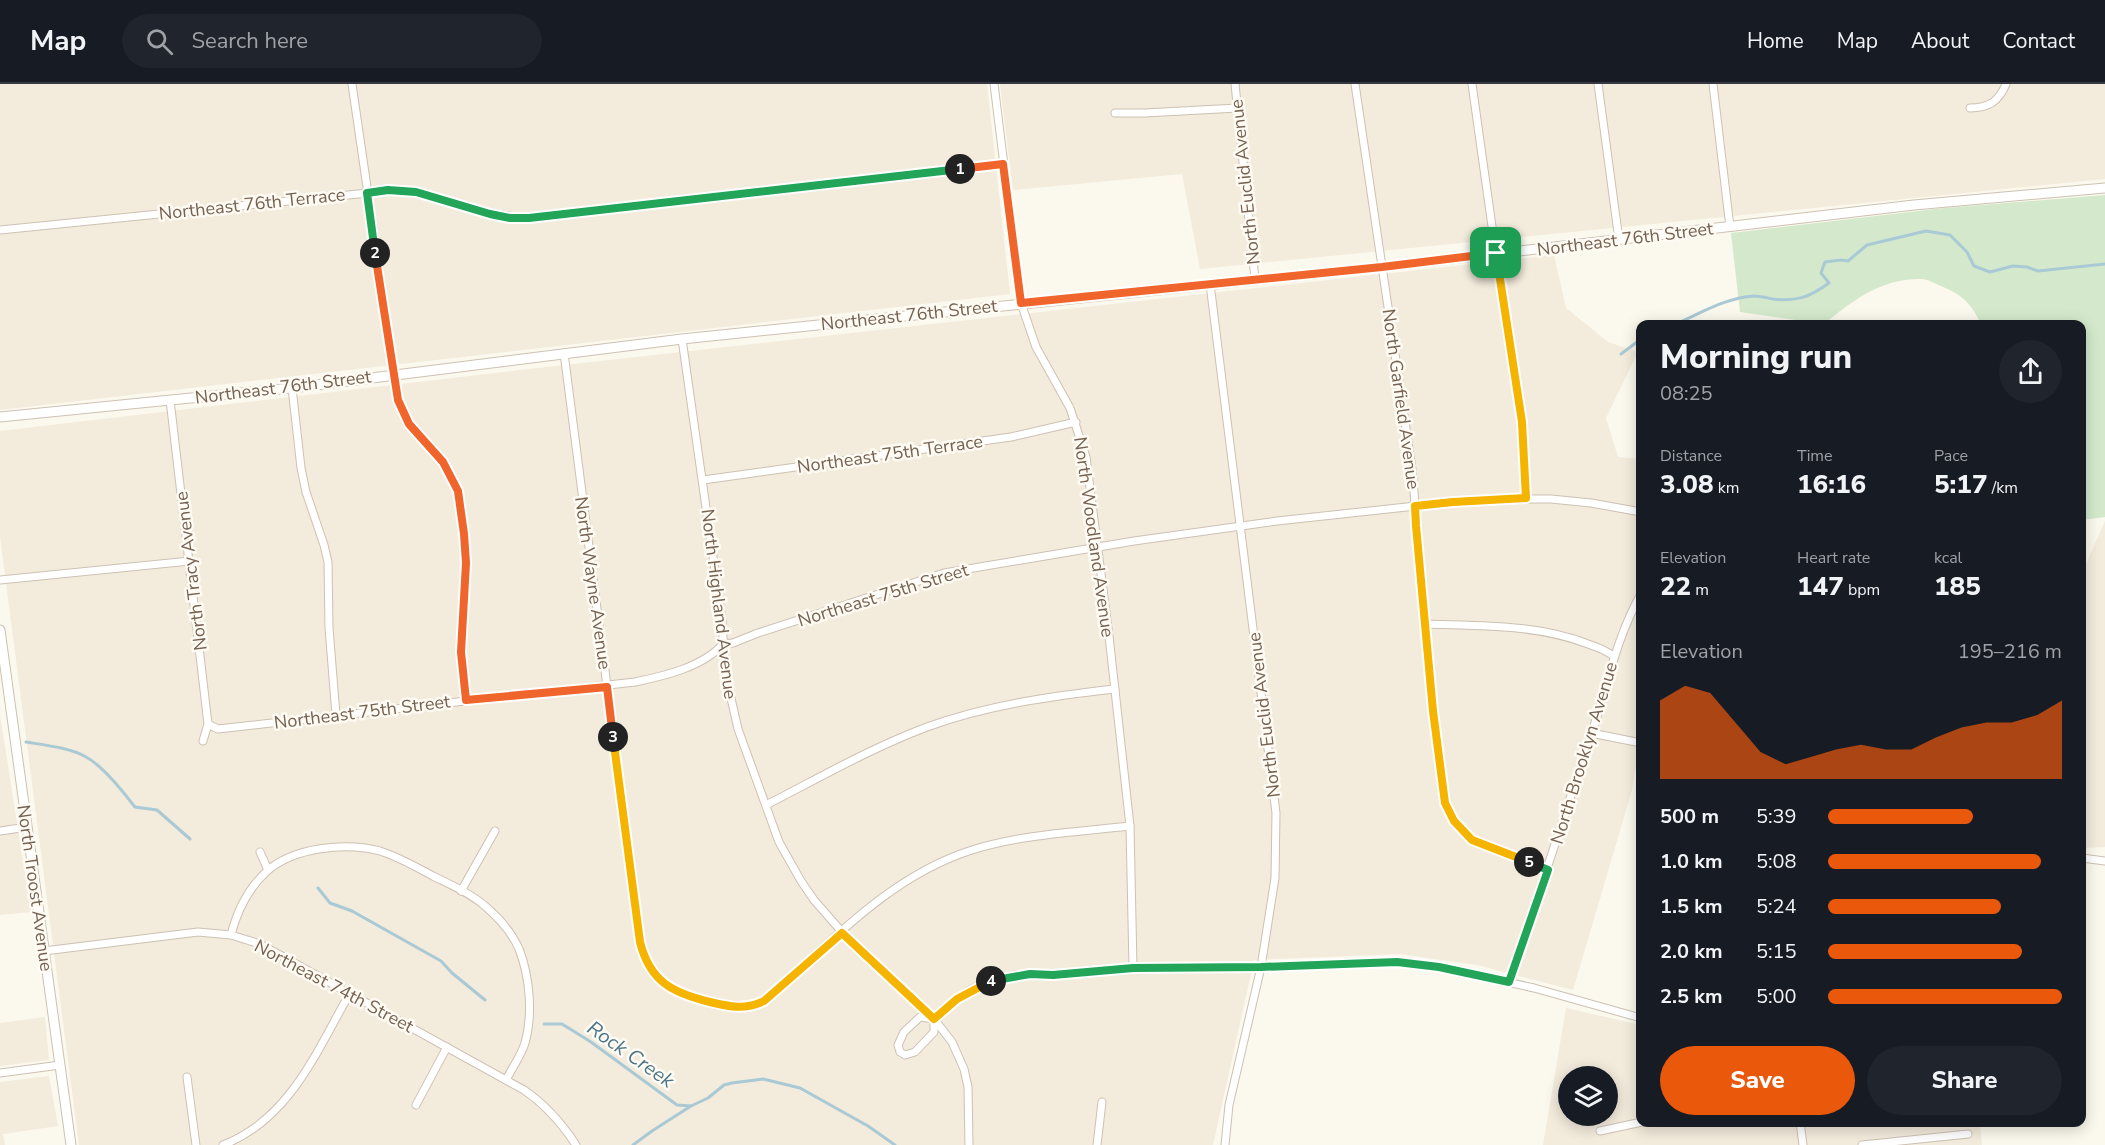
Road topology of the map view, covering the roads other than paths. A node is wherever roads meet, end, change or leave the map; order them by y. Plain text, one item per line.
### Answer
1 (352, 84) edge
2 (994, 84) edge
3 (1235, 84) edge
4 (1355, 84) edge
5 (1472, 84) edge
6 (1598, 84) edge
7 (1713, 84) edge
8 (2006, 84) edge
9 (1237, 108) junction
10 (1970, 108) dead end
11 (1114, 113) dead end
12 (1003, 164) junction
13 (2105, 188) edge
14 (367, 193) junction
15 (1730, 226) junction
16 (0, 230) edge
17 (1619, 240) junction
18 (1496, 253) junction
19 (1382, 267) junction
20 (1255, 279) junction
21 (1210, 284) junction
22 (1021, 303) junction
23 (682, 339) junction
24 (564, 353) junction
25 (394, 375) junction
26 (292, 388) junction
27 (170, 400) junction
28 (0, 417) edge
29 (1076, 422) junction
30 (703, 480) junction
31 (1526, 498) junction
32 (1415, 506) junction
33 (1636, 511) edge
34 (1242, 526) junction
35 (1098, 547) junction
36 (190, 561) junction
37 (0, 580) edge
38 (1636, 602) edge
39 (1425, 624) junction
40 (0, 630) edge
41 (723, 644) junction
42 (1613, 656) junction
43 (2, 668) edge
44 (607, 687) junction
45 (1115, 689) junction
46 (466, 700) junction
47 (336, 715) junction
48 (208, 724) junction
49 (1592, 733) junction
50 (203, 741) dead end
51 (1636, 742) edge
52 (766, 805) junction
53 (1130, 826) junction
54 (27, 827) junction
55 (0, 831) edge
56 (495, 831) dead end
57 (260, 852) dead end
58 (2086, 859) edge
59 (2105, 861) edge
60 (268, 870) junction
61 (1548, 870) junction
62 (461, 891) junction
63 (842, 933) junction
64 (231, 935) junction
65 (44, 951) junction
66 (1261, 967) junction
67 (1133, 968) junction
68 (1509, 982) junction
69 (350, 993) junction
70 (1636, 1017) edge
71 (934, 1019) junction
72 (447, 1047) junction
73 (60, 1065) junction
74 (0, 1073) edge
75 (187, 1077) dead end
76 (506, 1080) junction
77 (1102, 1102) dead end
78 (416, 1105) dead end
79 (1636, 1123) edge
80 (1801, 1127) edge
81 (1600, 1131) dead end
82 (1968, 1134) dead end
83 (71, 1145) edge
84 (196, 1145) edge
85 (223, 1145) edge
86 (576, 1145) edge
87 (969, 1145) edge
88 (1097, 1145) edge
89 (1225, 1145) edge
90 (1803, 1145) edge
91 (1862, 1145) edge

1 - 14 street
2 - 12 street, North Woodland Avenue
3 - 9 street, North Euclid Avenue
4 - 19 street, North Garfield Avenue
5 - 18 street
6 - 17 street
7 - 15 street
8 - 10 street
9 - 11 street
9 - 20 street, North Euclid Avenue
12 - 14 street, Northeast 76th Terrace
12 - 22 street, North Woodland Avenue
13 - 15 street, Northeast 76th Street
14 - 16 street, Northeast 76th Terrace
14 - 25 street
15 - 17 street, Northeast 76th Street
17 - 18 street, Northeast 76th Street
18 - 19 street, Northeast 76th Street
18 - 31 street
19 - 20 street, Northeast 76th Street
19 - 32 street, North Garfield Avenue
20 - 21 street, Northeast 76th Street
21 - 22 street, Northeast 76th Street
21 - 34 street, North Euclid Avenue
22 - 23 street, Northeast 76th Street
22 - 29 street, North Woodland Avenue
23 - 24 street, Northeast 76th Street
23 - 30 street, North Highland Avenue
24 - 25 street, Northeast 76th Street
24 - 44 street, North Wayne Avenue
25 - 26 street, Northeast 76th Street
25 - 46 street
26 - 27 street, Northeast 76th Street
26 - 47 street
27 - 28 street, Northeast 76th Street
27 - 36 street, North Tracy Avenue
29 - 30 street, Northeast 75th Terrace
29 - 35 street, North Woodland Avenue
30 - 41 street, North Highland Avenue
31 - 32 street, Northeast 75th Street
31 - 33 street, Northeast 75th Street
32 - 34 street, Northeast 75th Street
32 - 39 street, North Garfield Avenue
34 - 35 street, Northeast 75th Street
34 - 66 street, North Euclid Avenue
35 - 41 street, Northeast 75th Street
35 - 45 street, North Woodland Avenue
36 - 37 street
36 - 48 street, North Tracy Avenue
38 - 42 street, North Brooklyn Avenue
39 - 42 street
39 - 61 street, North Garfield Avenue
40 - 43 street, North Troost Avenue
41 - 44 street, Northeast 75th Street
41 - 52 street, North Highland Avenue
42 - 49 street, North Brooklyn Avenue
43 - 54 street, North Troost Avenue
44 - 46 street, Northeast 75th Street
44 - 63 street, North Wayne Avenue
45 - 52 street
45 - 53 street, North Woodland Avenue
46 - 47 street, Northeast 75th Street
47 - 48 street, Northeast 75th Street
48 - 50 street, North Tracy Avenue
49 - 51 street
49 - 61 street, North Brooklyn Avenue
52 - 63 street, North Highland Avenue
53 - 63 street
53 - 67 street, North Woodland Avenue
54 - 55 street
54 - 65 street, North Troost Avenue
56 - 62 street
57 - 60 street
58 - 59 street
60 - 62 street
60 - 64 street
61 - 68 street, North Brooklyn Avenue
62 - 76 street
63 - 71 street, North Highland Avenue
64 - 65 street, Northeast 74th Street
64 - 69 street, Northeast 74th Street
65 - 73 street, North Troost Avenue
66 - 67 street
66 - 68 street
66 - 89 street, North Euclid Avenue
67 - 71 street
68 - 70 street
69 - 72 street, Northeast 74th Street
69 - 85 street
71 - 71 street
71 - 87 street, North Highland Avenue
72 - 76 street, Northeast 74th Street
72 - 78 street
73 - 74 street
73 - 83 street, North Troost Avenue
75 - 84 street
76 - 86 street, Northeast 74th Street
77 - 88 street
79 - 81 street
80 - 90 street
82 - 91 street

